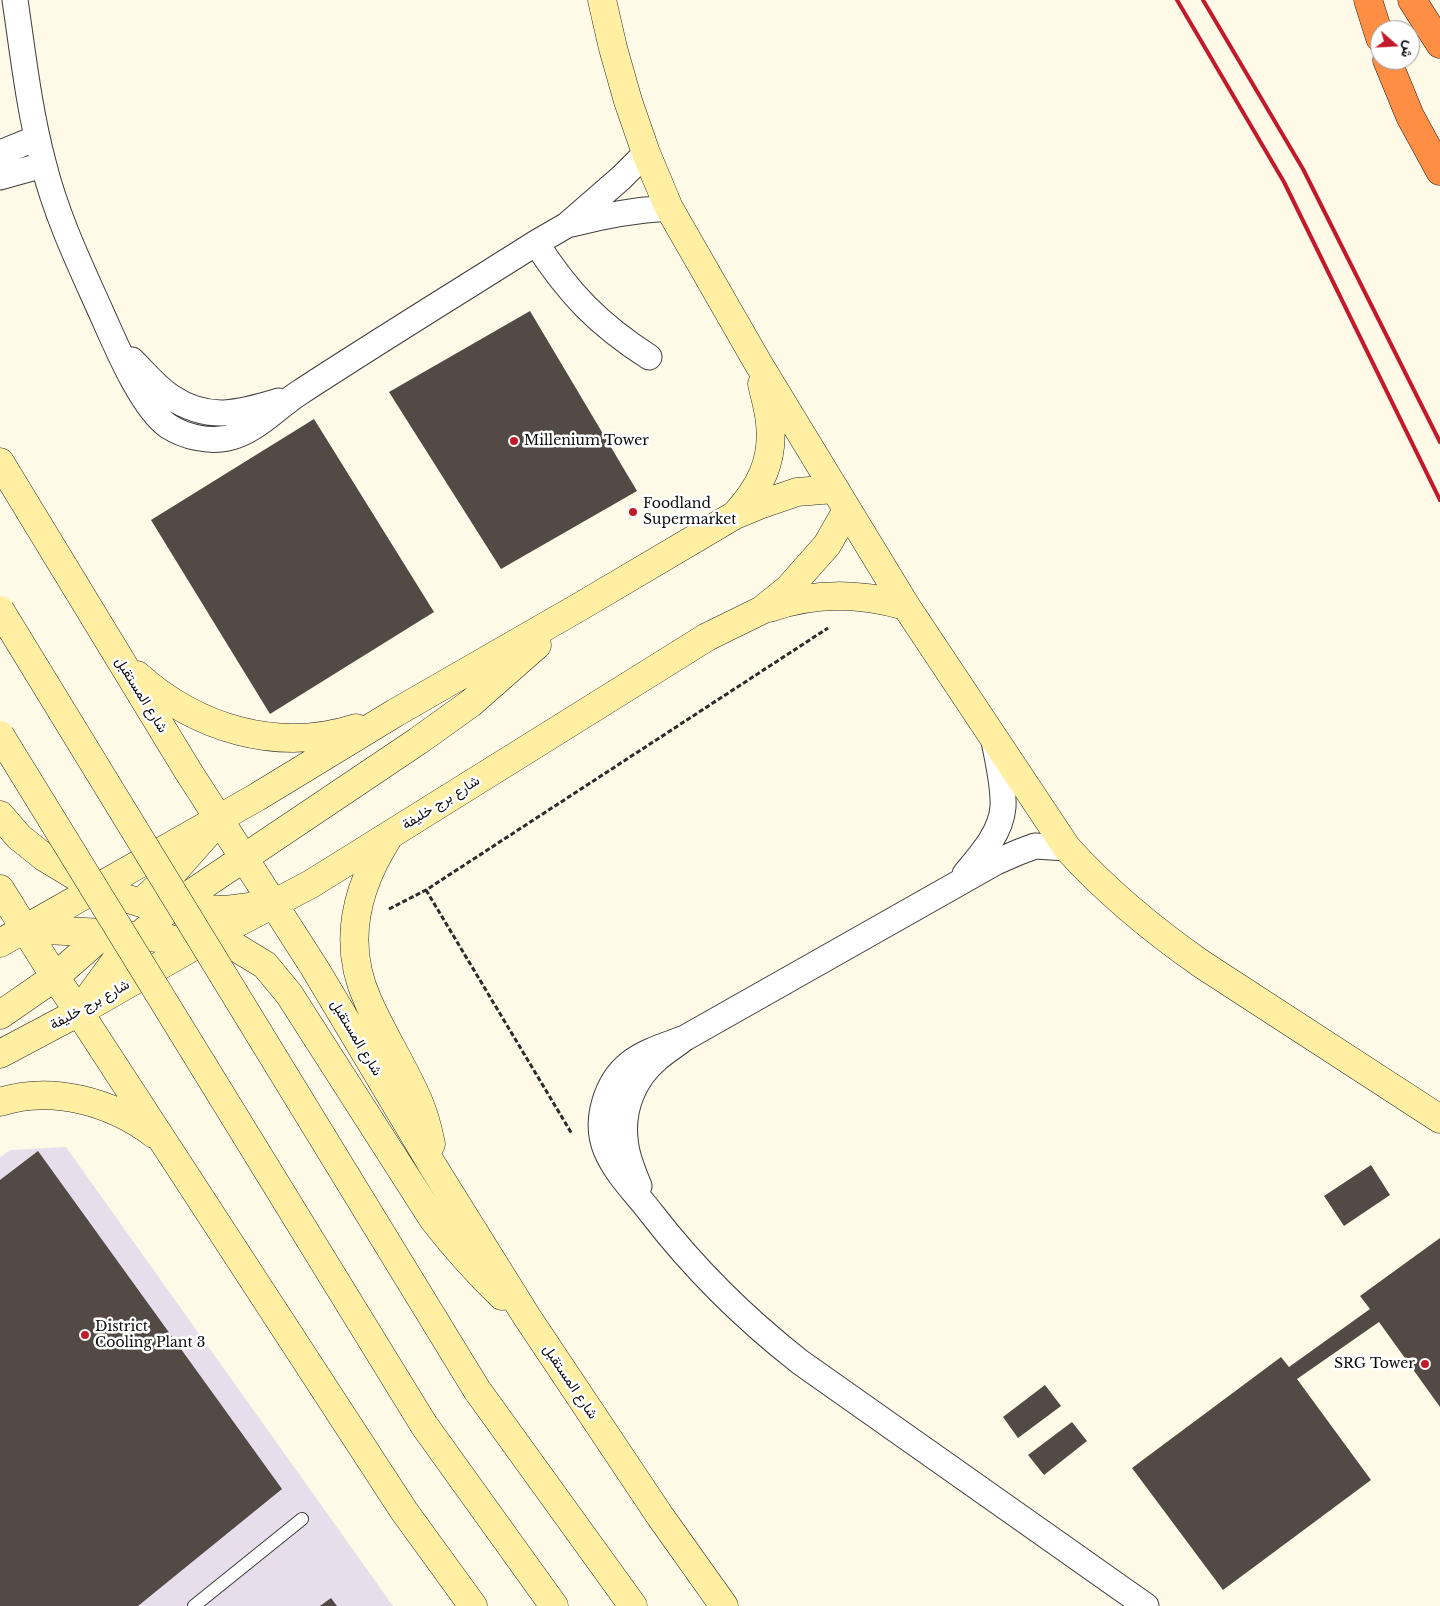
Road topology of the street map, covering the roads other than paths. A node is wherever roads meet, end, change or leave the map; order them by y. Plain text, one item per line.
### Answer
1 (15, 0) edge
2 (602, 0) edge
3 (1368, 0) edge
4 (1412, 0) edge
5 (1374, 20) edge
6 (1440, 44) edge
7 (1391, 70) edge
8 (37, 138) junction
9 (646, 153) junction
10 (0, 154) edge
11 (43, 165) junction
12 (1440, 171) edge
13 (0, 177) edge
14 (670, 208) junction
15 (567, 225) junction
16 (536, 243) junction
17 (649, 357) dead end
18 (758, 363) junction
19 (0, 462) edge
20 (841, 500) junction
21 (735, 515) junction
22 (582, 606) junction
23 (906, 606) junction
24 (0, 610) edge
25 (762, 610) junction
26 (112, 647) junction
27 (395, 713) junction
28 (0, 735) edge
29 (994, 741) junction
30 (0, 815) edge
31 (219, 819) junction
32 (390, 835) junction
33 (1067, 848) junction
34 (244, 857) junction
35 (957, 884) junction
36 (0, 889) edge
37 (97, 889) junction
38 (141, 903) junction
39 (274, 903) junction
40 (171, 907) junction
41 (26, 929) junction
42 (104, 933) junction
43 (138, 937) junction
44 (201, 942) junction
45 (0, 943) edge
46 (55, 977) junction
47 (80, 1012) junction
48 (0, 1015) edge
49 (0, 1054) edge
50 (0, 1102) edge
51 (1440, 1119) edge
52 (162, 1139) junction
53 (434, 1168) junction
54 (527, 1317) junction
55 (302, 1519) dead end
56 (194, 1606) edge
57 (473, 1606) edge
58 (554, 1606) edge
59 (633, 1606) edge
60 (724, 1606) edge
61 (1146, 1606) edge

1 - 8 street
2 - 9 street
3 - 5 highway
4 - 6 highway
7 - 12 highway
8 - 10 street
8 - 11 street
9 - 14 street
9 - 15 street
11 - 13 street
11 - 16 street
14 - 15 street
14 - 18 street
15 - 16 street
16 - 17 street
18 - 20 street
18 - 21 street
19 - 26 street, شارع المستقبل
20 - 21 street
20 - 23 street
20 - 25 street, شارع برج خليفة
21 - 22 street
22 - 27 street
22 - 34 street
23 - 25 street
23 - 29 street
24 - 59 street, bridge
25 - 32 street, شارع برج خليفة
26 - 27 street
26 - 31 street, شارع المستقبل
27 - 31 street
28 - 58 street, bridge
29 - 33 street
29 - 35 street
30 - 37 street
31 - 34 street, شارع المستقبل
31 - 37 street
31 - 38 street
32 - 39 street, شارع برج خليفة
32 - 53 street
33 - 35 street
33 - 51 street
34 - 39 street, شارع المستقبل
34 - 40 street
35 - 61 street
36 - 41 street
37 - 38 street
37 - 41 street
38 - 40 street
38 - 42 street
39 - 40 street
39 - 44 street, شارع برج خليفة
39 - 53 street, شارع المستقبل
40 - 43 street
41 - 42 street
41 - 45 street
41 - 46 street
42 - 43 street
42 - 46 street
43 - 44 street
43 - 47 street
44 - 47 street, شارع برج خليفة
44 - 54 street
46 - 47 street
46 - 48 street
47 - 49 street, شارع برج خليفة
47 - 52 street
50 - 52 street
52 - 57 street
53 - 54 street, شارع المستقبل
54 - 60 street, شارع المستقبل
55 - 56 lane

